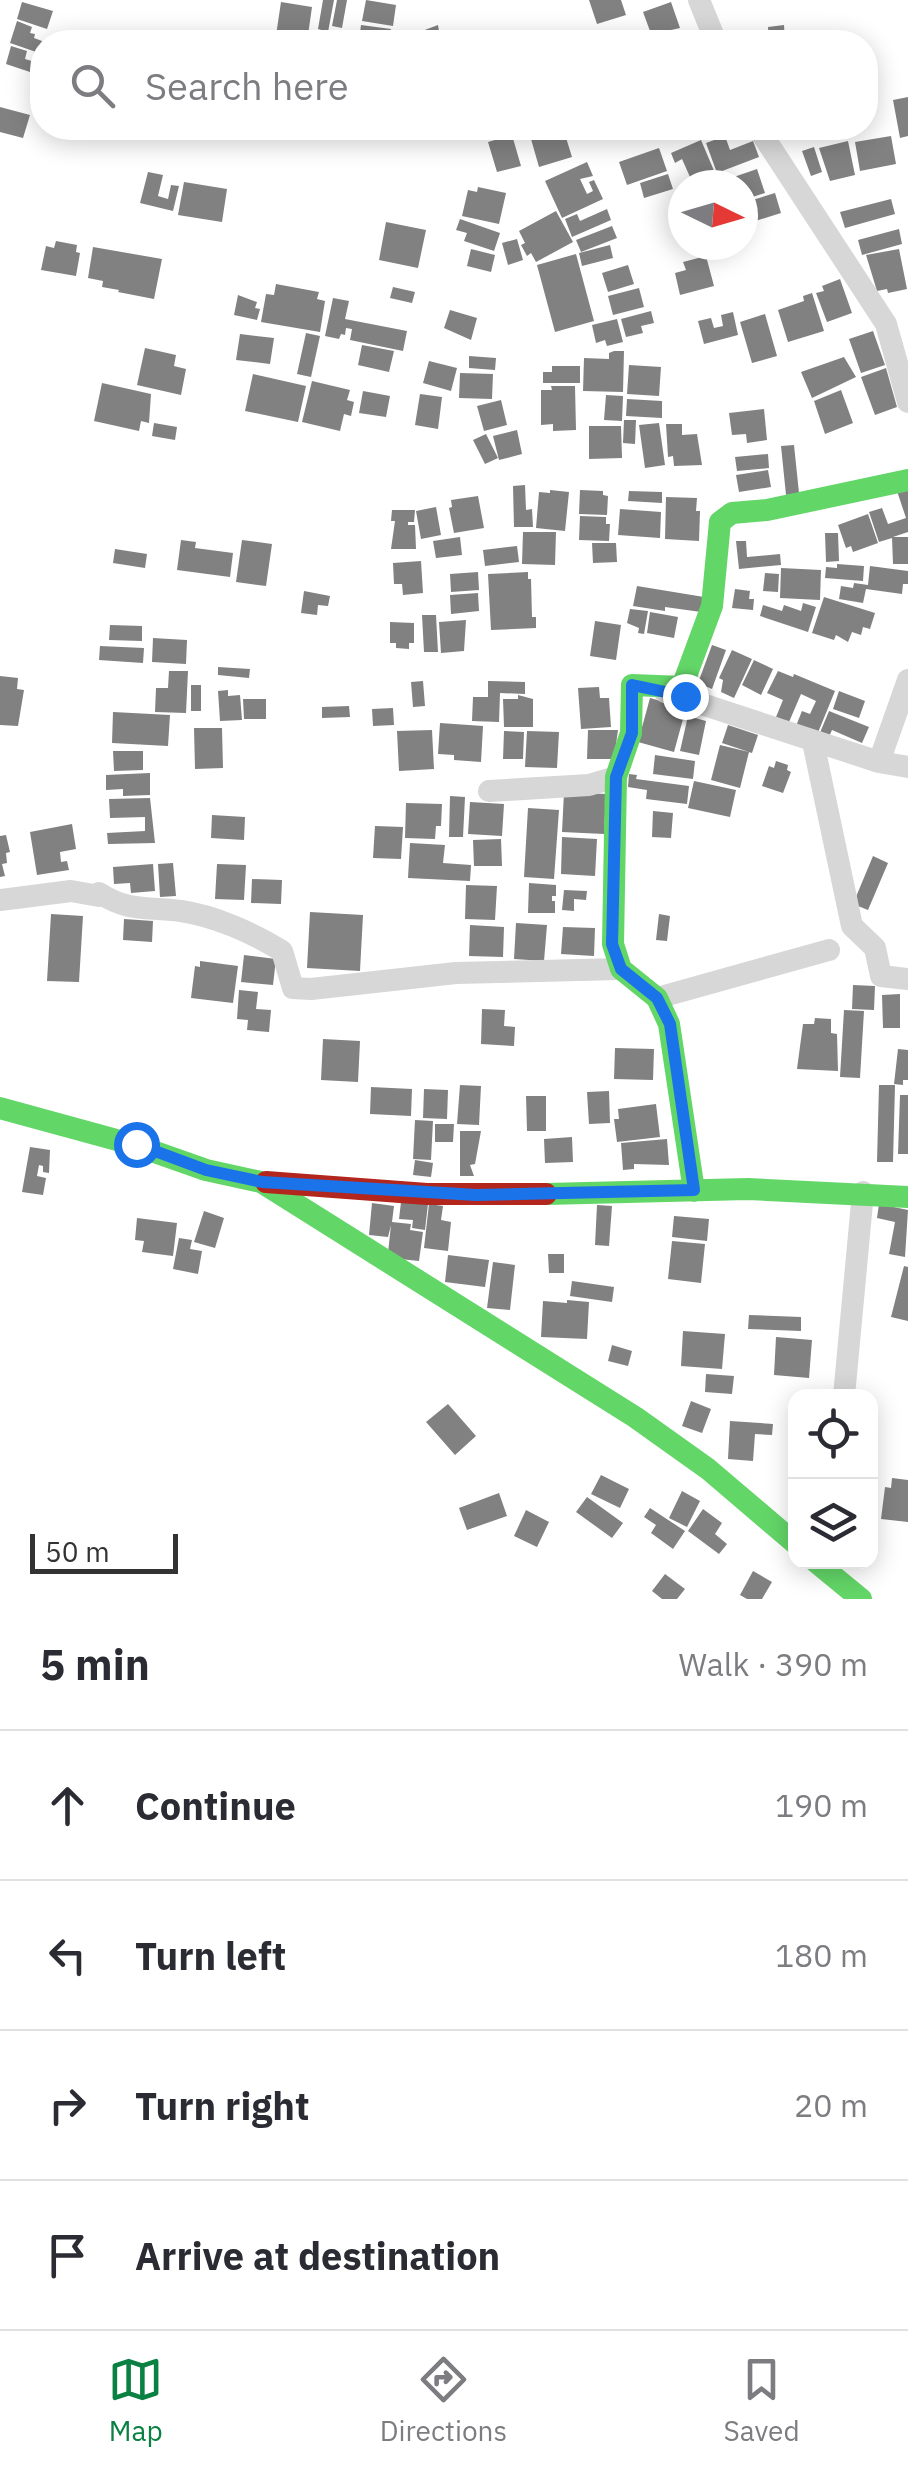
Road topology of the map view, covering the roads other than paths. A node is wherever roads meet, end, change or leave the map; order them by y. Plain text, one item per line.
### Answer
1 (699, 0) edge
2 (711, 30) edge
3 (766, 140) edge
4 (908, 402) edge
5 (908, 480) edge
6 (908, 680) edge
7 (632, 685) junction
8 (813, 742) junction
9 (879, 762) junction
10 (908, 768) edge
11 (616, 777) junction
12 (488, 790) dead end
13 (0, 900) edge
14 (829, 950) dead end
15 (621, 969) junction
16 (908, 980) edge
17 (657, 998) junction
18 (0, 1108) edge
19 (262, 1182) junction
20 (694, 1190) junction
21 (863, 1192) junction
22 (908, 1197) edge
23 (845, 1389) edge
24 (788, 1537) edge
25 (824, 1569) edge
26 (860, 1599) edge

1 - 2 street
3 - 4 street
5 - 7 street
6 - 9 street
7 - 8 street
7 - 11 street
8 - 9 street
8 - 16 street
9 - 10 street
11 - 12 street
11 - 15 street
13 - 15 street
14 - 17 street
15 - 17 street
17 - 20 street
18 - 19 street
19 - 20 street
19 - 24 street
20 - 21 street
21 - 22 street
21 - 23 street
25 - 26 street

